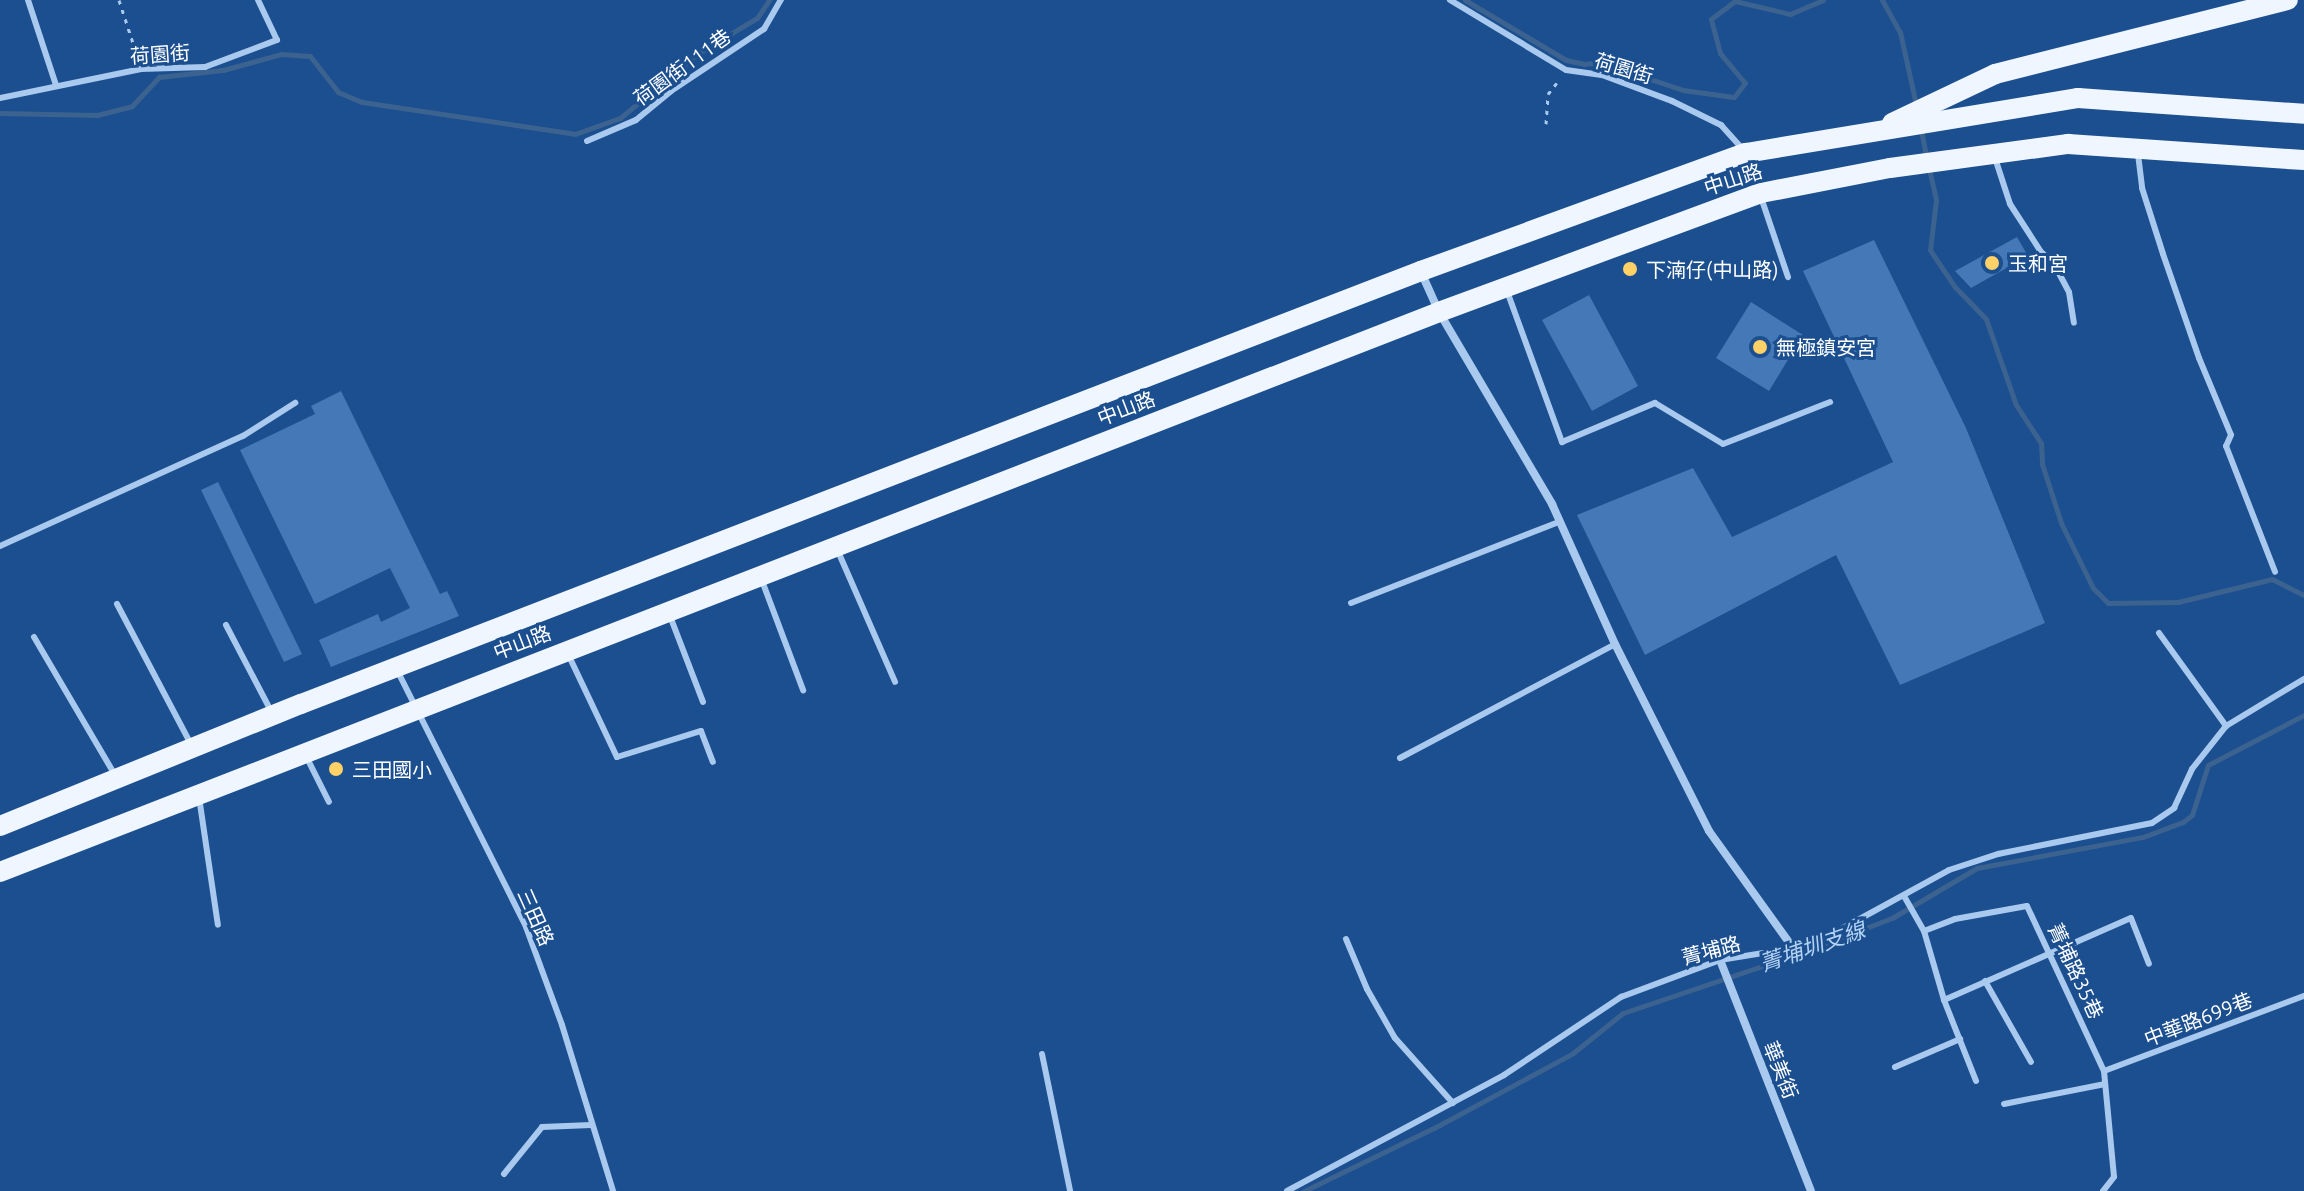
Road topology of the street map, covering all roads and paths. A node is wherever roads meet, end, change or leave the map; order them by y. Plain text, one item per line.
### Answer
1 (28, 0) edge
2 (119, 0) edge
3 (258, 0) edge
4 (781, 0) edge
5 (1450, 0) edge
6 (2288, 0) edge
7 (141, 69) junction
8 (1566, 70) junction
9 (56, 85) junction
10 (0, 98) edge
11 (2304, 114) edge
12 (1546, 124) dead end
13 (1870, 133) junction
14 (587, 141) dead end
15 (2138, 149) junction
16 (1746, 153) junction
17 (1994, 154) junction
18 (2304, 160) edge
19 (1761, 193) junction
20 (1421, 271) junction
21 (1788, 277) dead end
22 (1506, 287) junction
23 (1439, 312) junction
24 (2074, 323) dead end
25 (1830, 402) dead end
26 (295, 403) dead end
27 (1559, 522) junction
28 (0, 546) edge
29 (836, 546) junction
30 (2275, 572) dead end
31 (760, 575) junction
32 (1351, 603) dead end
33 (117, 604) dead end
34 (669, 611) junction
35 (226, 625) dead end
36 (2159, 633) dead end
37 (34, 637) dead end
38 (1615, 644) junction
39 (566, 651) junction
40 (397, 670) junction
41 (2304, 679) edge
42 (895, 682) dead end
43 (803, 690) dead end
44 (703, 702) dead end
45 (415, 710) junction
46 (273, 716) junction
47 (2226, 726) junction
48 (193, 748) junction
49 (304, 751) junction
50 (1400, 758) dead end
51 (713, 762) dead end
52 (118, 779) junction
53 (198, 794) junction
54 (329, 802) dead end
55 (0, 826) edge
56 (0, 872) edge
57 (1904, 896) junction
58 (218, 925) dead end
59 (1924, 931) junction
60 (1346, 939) dead end
61 (1793, 948) junction
62 (2050, 952) junction
63 (1720, 960) junction
64 (2149, 964) dead end
65 (1985, 981) junction
66 (2304, 996) edge
67 (1944, 1000) junction
68 (1960, 1039) junction
69 (1042, 1054) dead end
70 (2031, 1062) dead end
71 (1895, 1067) dead end
72 (2104, 1071) junction
73 (1976, 1081) dead end
74 (2105, 1084) junction
75 (1453, 1103) junction
76 (2004, 1104) dead end
77 (591, 1125) junction
78 (504, 1174) dead end
79 (613, 1191) edge
80 (1070, 1191) edge
81 (1287, 1191) edge
82 (1811, 1191) edge
83 (2103, 1191) edge

1 - 9 lane
2 - 7 path
3 - 7 lane, 荷園街
4 - 14 lane, 荷園街111巷
5 - 8 lane, 荷園街
6 - 13 main road
7 - 9 lane, 荷園街
8 - 12 path
8 - 16 lane, 荷園街
9 - 10 lane, 荷園街
11 - 13 main road, 中山路
13 - 16 main road, 中山路
15 - 17 main road, 中山路
15 - 18 main road, 中山路
15 - 30 lane
16 - 19 lane, 荷園街
16 - 20 main road, 中山路
17 - 19 main road, 中山路
17 - 24 lane
19 - 21 lane, 荷園街
19 - 22 main road, 中山路
20 - 23 street
20 - 40 main road, 中山路
22 - 23 main road, 中山路
22 - 25 lane
23 - 27 street
23 - 29 main road, 中山路
26 - 28 lane
27 - 32 lane
27 - 38 street
29 - 31 main road, 中山路
29 - 42 lane
31 - 34 main road, 中山路
31 - 43 lane
33 - 48 lane
34 - 39 main road, 中山路
34 - 44 lane
35 - 46 lane
36 - 47 lane
37 - 52 lane
38 - 50 lane
38 - 61 street
39 - 45 main road, 中山路
39 - 51 lane
40 - 45 lane, 三田路
40 - 46 main road, 中山路
41 - 47 lane, 菁埔路
45 - 49 main road, 中山路
45 - 77 lane, 三田路
46 - 48 main road, 中山路
47 - 57 lane, 菁埔路
48 - 52 main road, 中山路
49 - 53 main road, 中山路
49 - 54 lane
52 - 55 main road, 中山路
53 - 56 main road, 中山路
53 - 58 lane
57 - 59 lane
57 - 61 lane, 菁埔路
59 - 62 lane, 菁埔路35巷
59 - 67 lane
60 - 75 lane
61 - 63 lane, 菁埔路
62 - 64 lane
62 - 65 lane
62 - 72 lane, 菁埔路35巷
63 - 75 lane, 菁埔路
63 - 82 street, 華美街
65 - 67 lane
65 - 70 lane
66 - 72 lane, 中華路699巷
67 - 68 lane
68 - 71 lane
68 - 73 lane
69 - 80 lane
72 - 74 lane, 菁埔路35巷
74 - 76 lane
74 - 83 lane, 菁埔路35巷
75 - 81 lane, 菁埔路
77 - 78 lane
77 - 79 lane, 三田路

